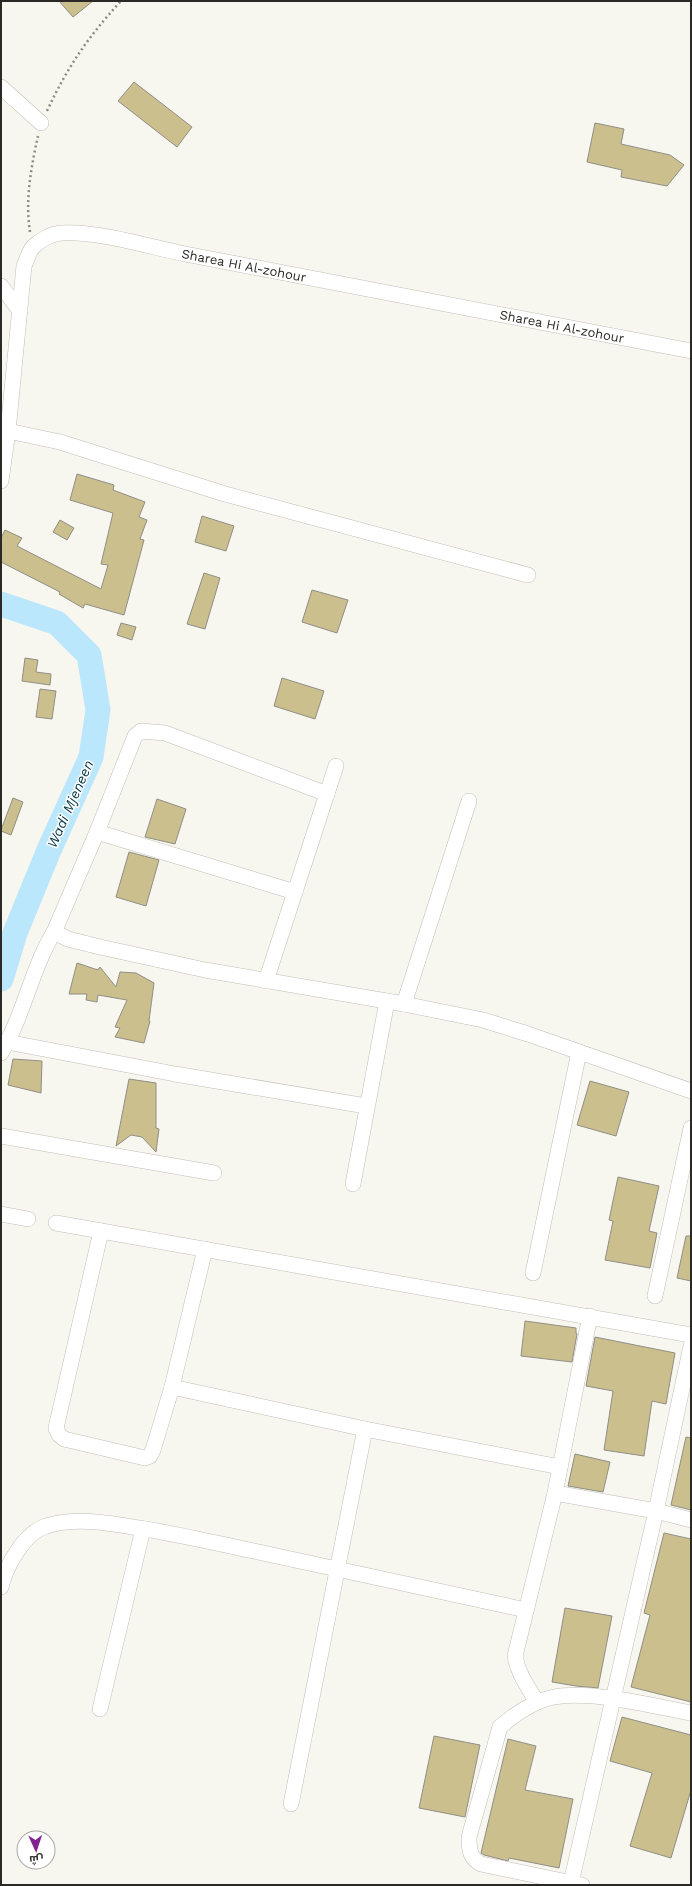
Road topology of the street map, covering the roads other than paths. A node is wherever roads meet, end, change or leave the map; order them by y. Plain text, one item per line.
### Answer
1 (1, 87) edge
2 (41, 123) road end
3 (1, 286) edge
4 (20, 310) junction
5 (691, 351) edge
6 (8, 431) junction
7 (1, 481) edge
8 (528, 575) dead end
9 (336, 766) dead end
10 (327, 794) junction
11 (469, 801) dead end
12 (97, 832) junction
13 (295, 892) junction
14 (54, 932) junction
15 (266, 982) junction
16 (387, 1001) junction
17 (404, 1004) junction
18 (4, 1048) edge
19 (579, 1052) junction
20 (691, 1091) edge
21 (366, 1106) junction
22 (691, 1128) edge
23 (1, 1136) edge
24 (214, 1173) dead end
25 (352, 1184) dead end
26 (1, 1214) edge
27 (28, 1219) dead end
28 (56, 1223) dead end
29 (101, 1231) junction
30 (205, 1249) junction
31 (533, 1273) dead end
32 (655, 1296) dead end
33 (590, 1316) junction
34 (691, 1335) edge
35 (691, 1346) edge
36 (172, 1387) junction
37 (365, 1429) junction
38 (560, 1468) junction
39 (555, 1493) junction
40 (656, 1511) junction
41 (691, 1520) edge
42 (143, 1528) junction
43 (337, 1569) junction
44 (1, 1587) edge
45 (526, 1610) junction
46 (614, 1699) junction
47 (537, 1702) junction
48 (100, 1708) dead end
49 (691, 1713) edge
50 (291, 1804) dead end
51 (577, 1884) edge

1 - 2 street
3 - 4 street
4 - 5 street, Sharea Hi Al-zohour
4 - 6 street
6 - 7 street
6 - 8 street
9 - 10 street
10 - 12 street
10 - 13 street
11 - 17 street
12 - 13 street
12 - 14 street
13 - 15 street
14 - 15 street
14 - 18 street
15 - 16 street
16 - 17 street
16 - 21 street
17 - 19 street
18 - 21 street
19 - 20 street
19 - 31 street
21 - 25 street
22 - 32 street
23 - 24 street
26 - 27 street
28 - 29 street
29 - 30 street
29 - 36 street
30 - 33 street
30 - 36 street
33 - 34 street
33 - 38 street
35 - 40 street
36 - 37 street
37 - 38 street
37 - 43 street
38 - 39 street
39 - 40 street
39 - 45 street
40 - 41 street
40 - 46 street
42 - 43 street
42 - 44 street
42 - 48 street
43 - 45 street
43 - 50 street
45 - 47 street
46 - 47 street
46 - 49 street
46 - 51 street
47 - 51 street

